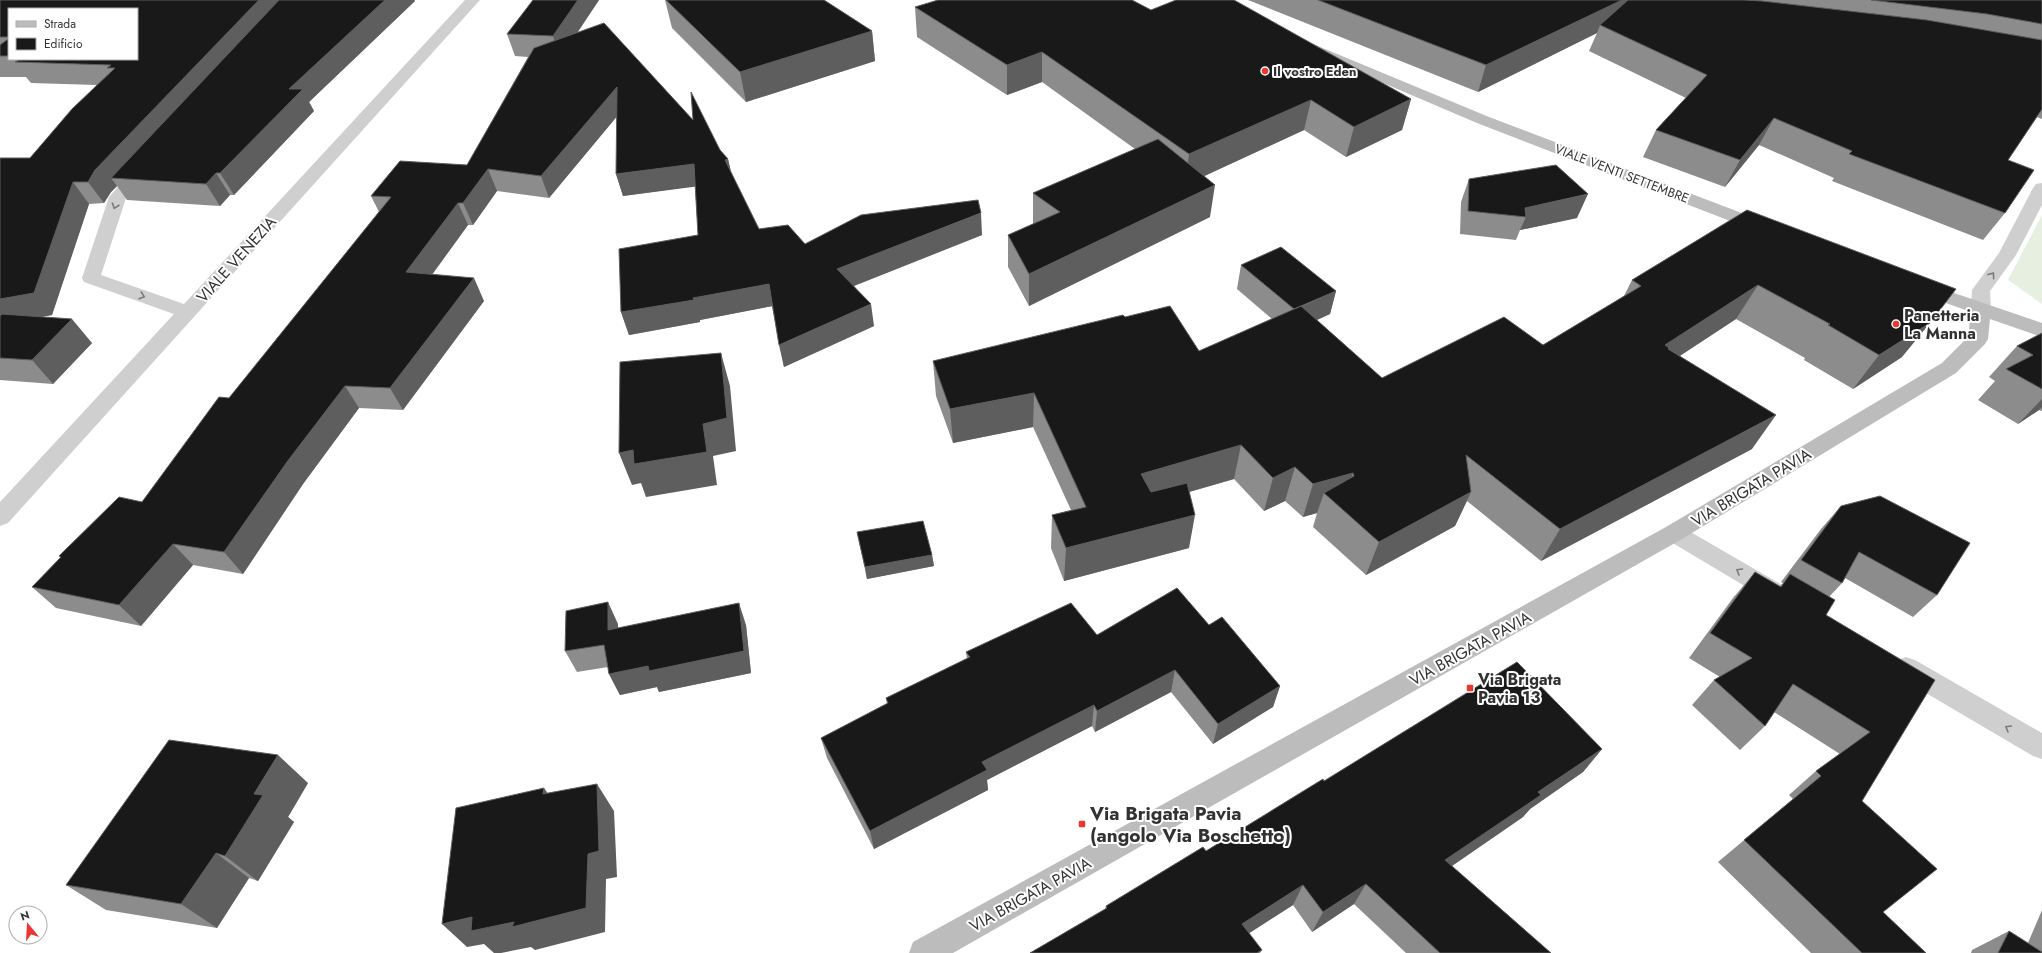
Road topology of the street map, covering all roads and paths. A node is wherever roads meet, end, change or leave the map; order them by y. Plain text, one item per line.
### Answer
1 (473, 0) edge
2 (1302, 43) edge
3 (155, 157) edge
4 (2042, 188) edge
5 (1773, 231) edge
6 (1907, 282) edge
7 (1981, 310) junction
8 (188, 312) junction
9 (2042, 330) edge
10 (0, 517) edge
11 (1674, 533) junction
12 (1797, 604) edge
13 (1885, 656) edge
14 (2042, 747) edge
15 (924, 953) edge

1 - 8 street, VIALE VENEZIA
2 - 5 street, VIALE VENTI SETTEMBRE
3 -> 8 street
7 -> 4 street
6 - 7 street
7 - 9 street
7 - 11 street, VIA BRIGATA PAVIA
8 - 10 street, VIALE VENEZIA
12 -> 11 street
11 - 15 street, VIA BRIGATA PAVIA
14 -> 13 street

